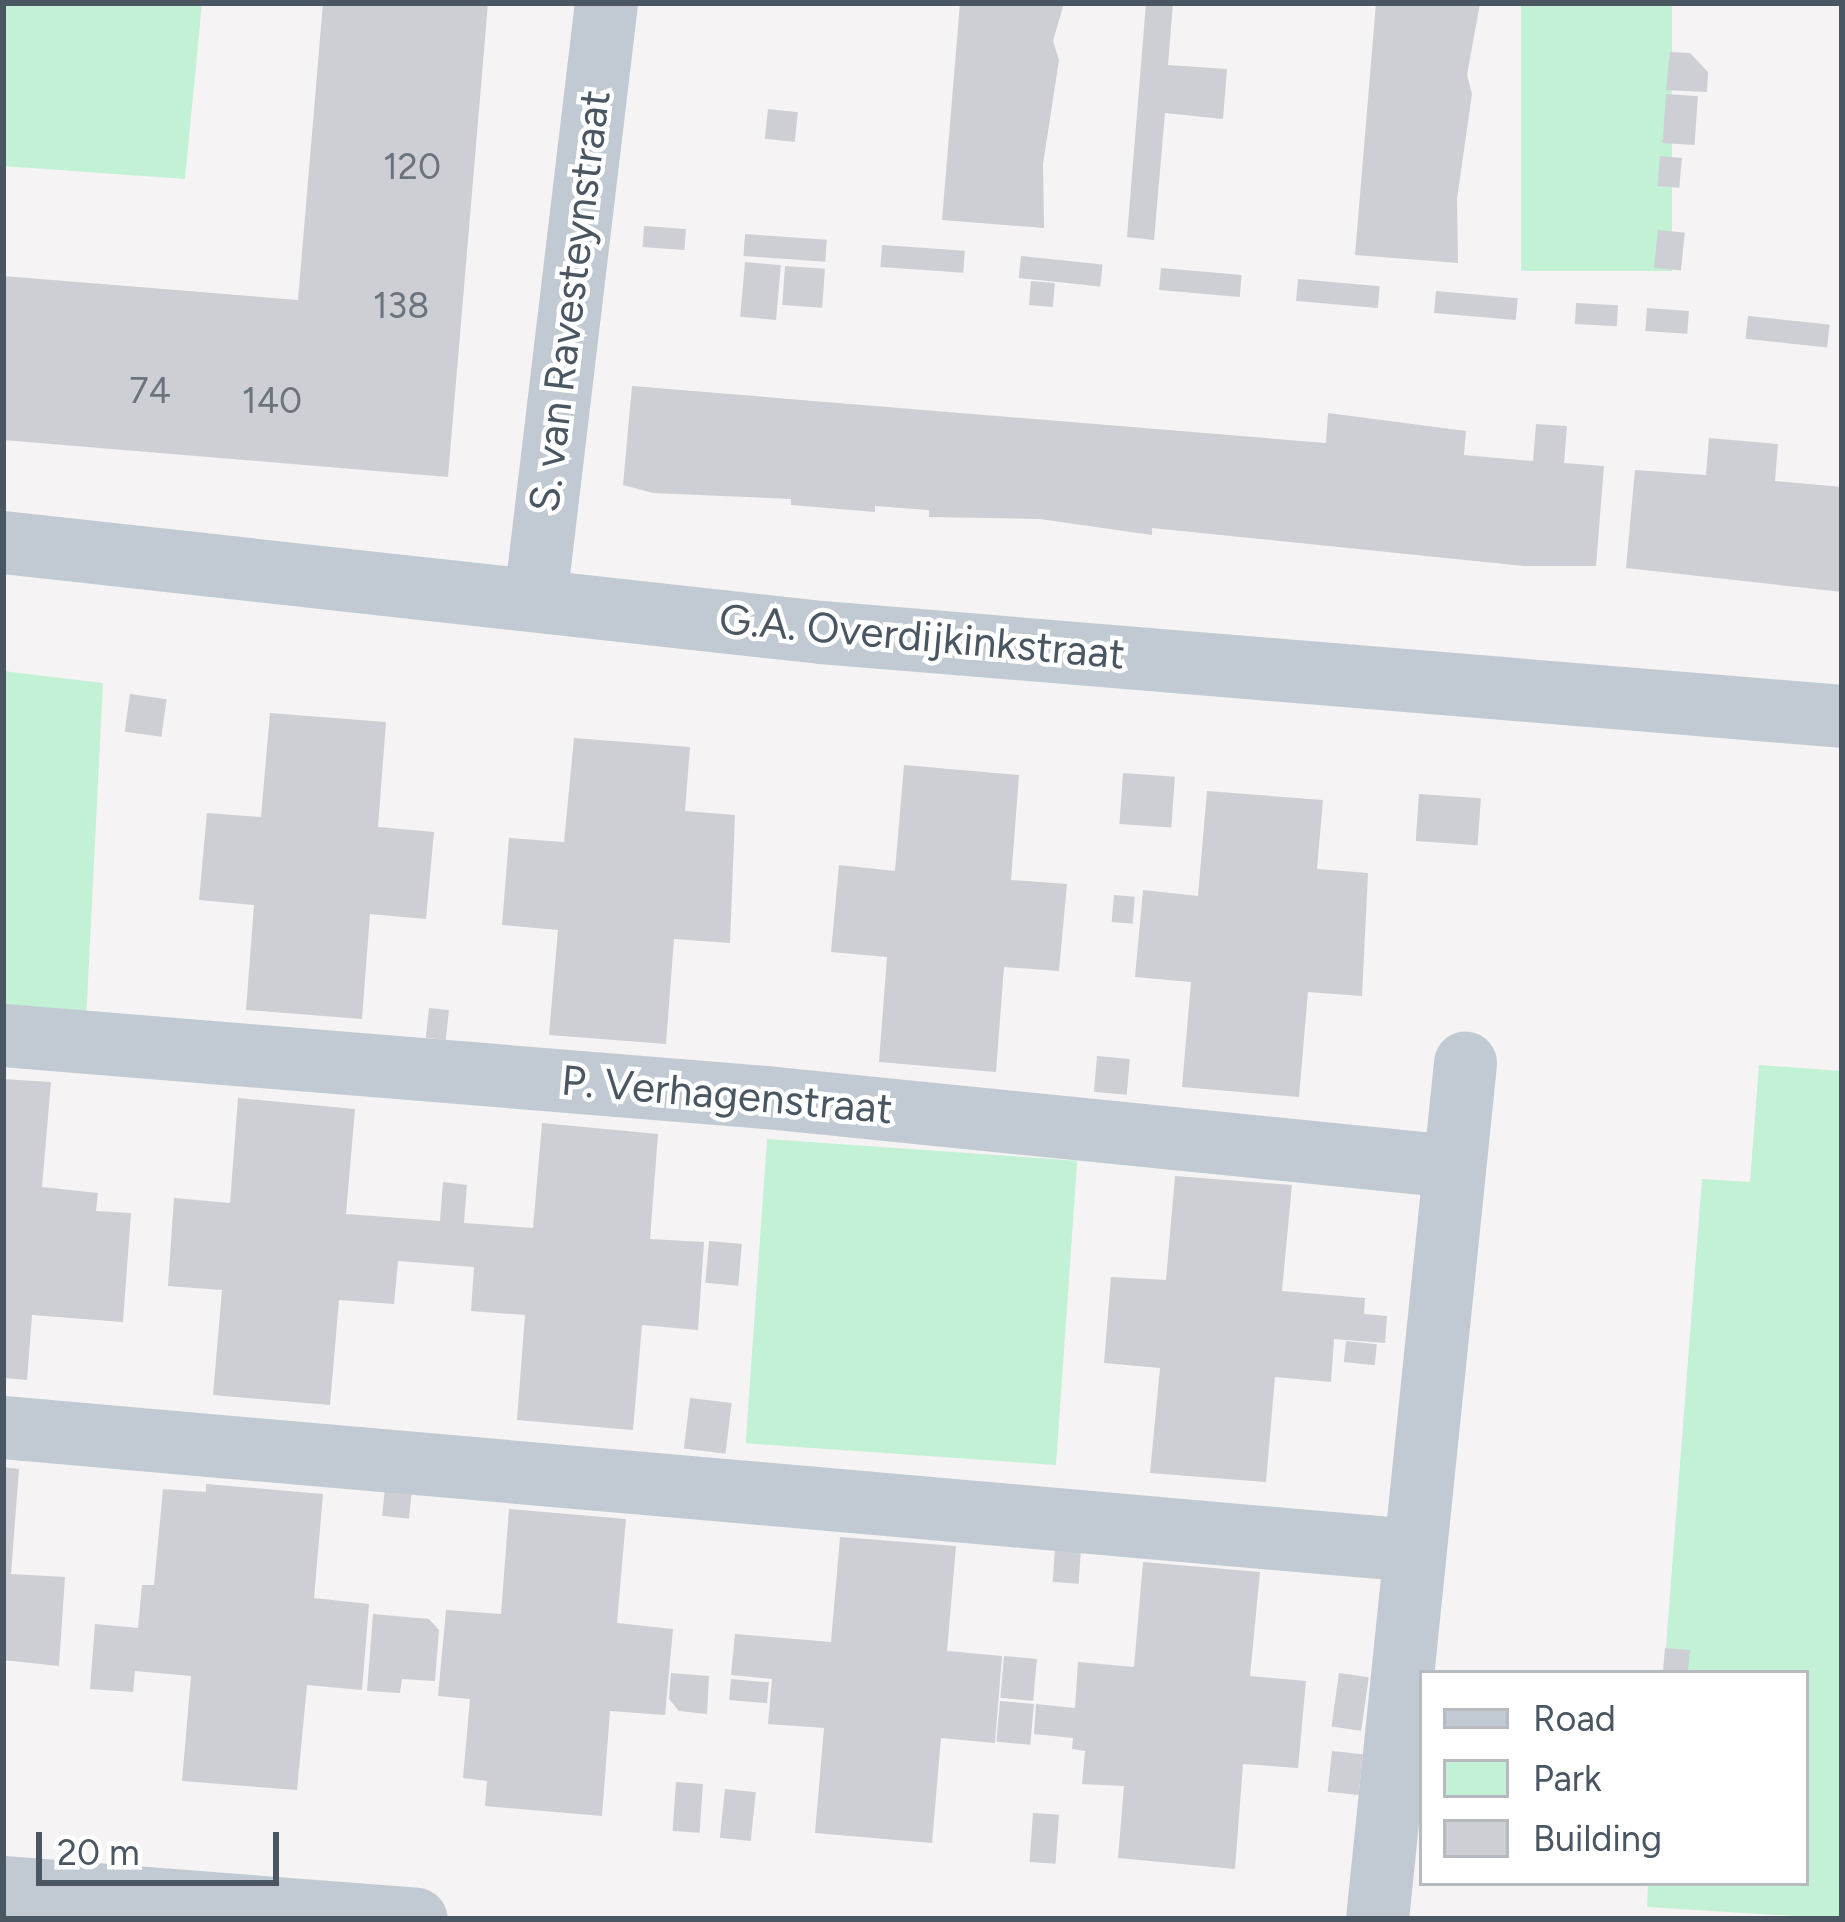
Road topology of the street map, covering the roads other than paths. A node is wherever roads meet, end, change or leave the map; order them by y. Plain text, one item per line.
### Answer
1 (606, 3) edge
2 (3, 542) edge
3 (536, 599) junction
4 (1842, 716) edge
5 (3, 1035) edge
6 (1465, 1063) dead end
7 (1451, 1166) junction
8 (3, 1427) edge
9 (1412, 1550) junction
10 (3, 1886) edge
11 (416, 1919) edge
12 (1377, 1919) edge

1 - 3 street, S. van Ravesteynstraat
2 - 3 street, G.A. Overdijkinkstraat
3 - 4 street, G.A. Overdijkinkstraat
5 - 7 street, P. Verhagenstraat
6 - 7 street
7 - 9 street
8 - 9 street
9 - 12 street
10 - 11 street

